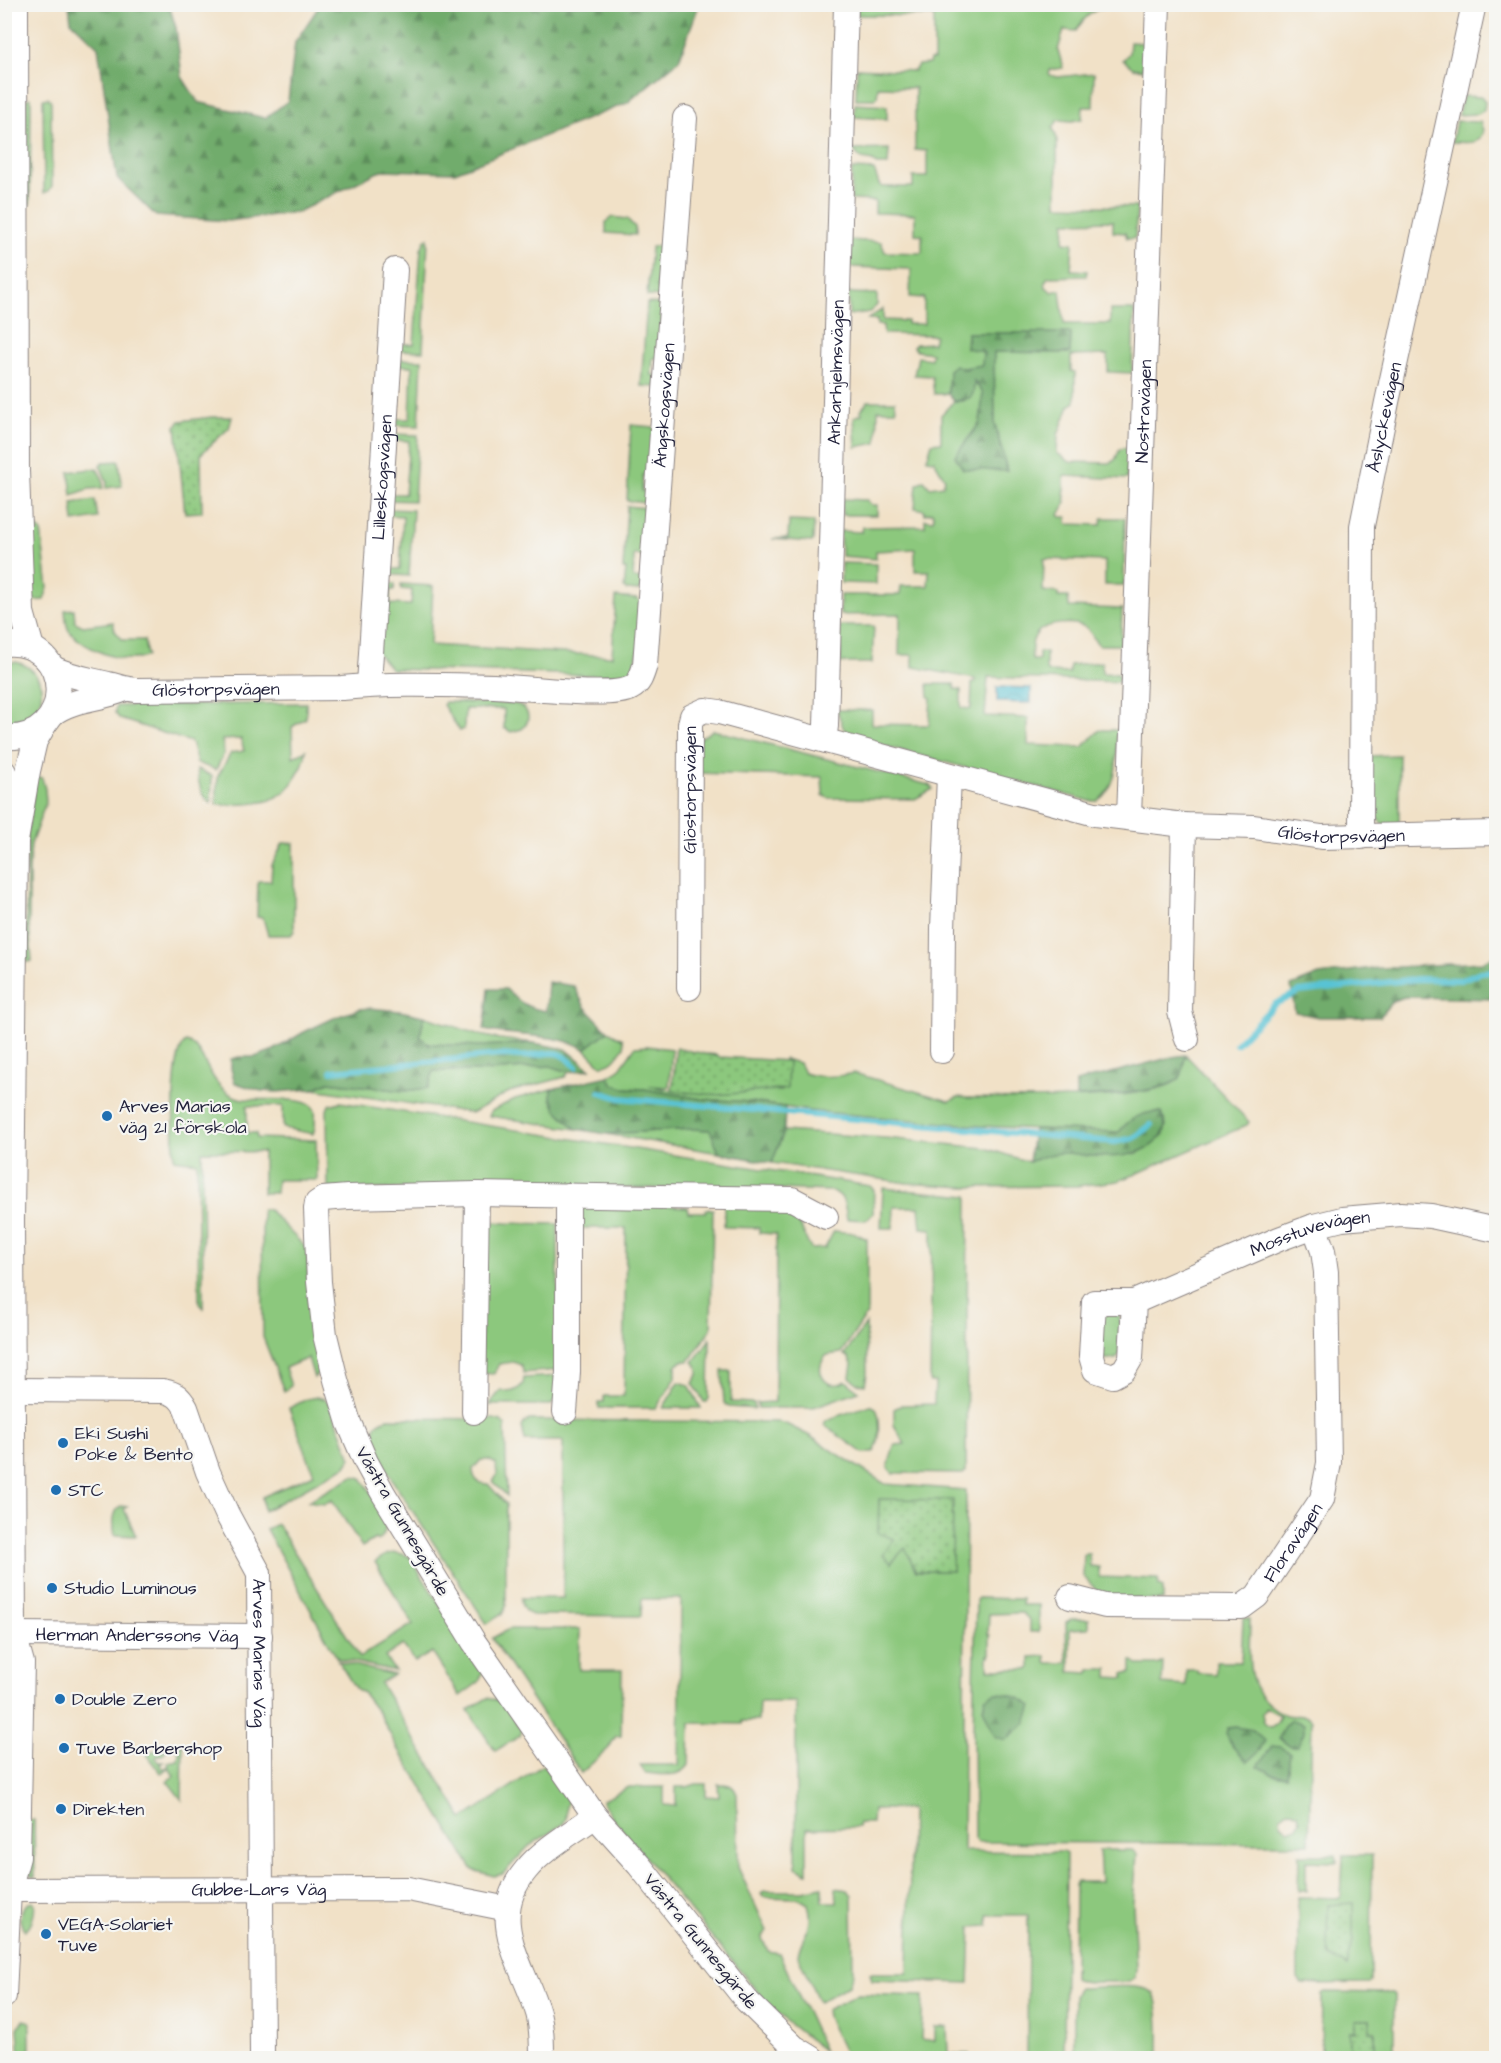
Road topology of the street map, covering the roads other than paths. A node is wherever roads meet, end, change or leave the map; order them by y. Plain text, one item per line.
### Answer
1 (16, 4) edge
2 (846, 4) edge
3 (1158, 4) edge
4 (1474, 4) edge
5 (685, 118) dead end
6 (396, 270) dead end
7 (10, 329) edge
8 (11, 388) edge
9 (4, 644) edge
10 (32, 648) junction
11 (53, 668) junction
12 (369, 685) junction
13 (630, 688) joint
14 (125, 689) junction
15 (49, 718) junction
16 (4, 737) edge
17 (824, 740) junction
18 (4, 772) edge
19 (949, 775) junction
20 (1129, 818) junction
21 (1184, 825) junction
22 (1497, 833) edge
23 (1361, 837) junction
24 (16, 841) junction
25 (689, 988) dead end
26 (1187, 1039) dead end
27 (942, 1051) dead end
28 (477, 1194) junction
29 (568, 1195) junction
30 (826, 1217) dead end
31 (1314, 1226) junction
32 (1497, 1230) edge
33 (1134, 1302) dead end
34 (14, 1390) junction
35 (474, 1412) dead end
36 (565, 1412) dead end
37 (1070, 1597) dead end
38 (14, 1634) junction
39 (260, 1636) junction
40 (4, 1690) edge
41 (595, 1816) junction
42 (7, 1879) edge
43 (262, 1888) junction
44 (508, 1909) junction
45 (4, 1996) edge
46 (262, 2058) edge
47 (542, 2058) edge
48 (812, 2058) edge

1 - 7 street
2 - 17 street, Ankarhjelmsvägen
3 - 20 street, Nostravägen
4 - 23 street, Åslyckevägen
5 - 13 street, Ängskogsvägen
6 - 12 street, Lilleskogsvägen
7 - 8 street
8 - 10 street
9 - 10 street
10 - 11 street
11 - 14 street, Glöstorpsvägen
11 - 15 street
12 - 13 street, Glöstorpsvägen
12 - 14 street, Glöstorpsvägen
14 - 15 street, Glöstorpsvägen
15 - 16 street, Glöstorpsvägen
15 - 24 street
17 - 19 street, Glöstorpsvägen
17 - 25 street, Glöstorpsvägen
18 - 24 street
19 - 20 street, Glöstorpsvägen
19 - 27 street
20 - 21 street, Glöstorpsvägen
21 - 23 street, Glöstorpsvägen
21 - 26 street
22 - 23 street, Glöstorpsvägen
24 - 34 street
28 - 29 street, Västra Gunnesgärde
28 - 35 street
28 - 41 street, Västra Gunnesgärde
29 - 30 street, Västra Gunnesgärde
29 - 36 street
31 - 32 street, Mosstuvevägen
31 - 33 street, Mosstuvevägen
31 - 37 street, Floravägen
34 - 38 street
34 - 39 street, Arves Marias Väg
38 - 39 street, Herman Anderssons Väg
38 - 40 street
38 - 42 street
39 - 43 street, Arves Marias Väg
41 - 44 street
41 - 48 street, Västra Gunnesgärde
42 - 43 street, Gubbe-Lars Väg
42 - 45 street
43 - 44 street, Gubbe-Lars Väg
43 - 46 street, Arves Marias Väg
44 - 47 street

